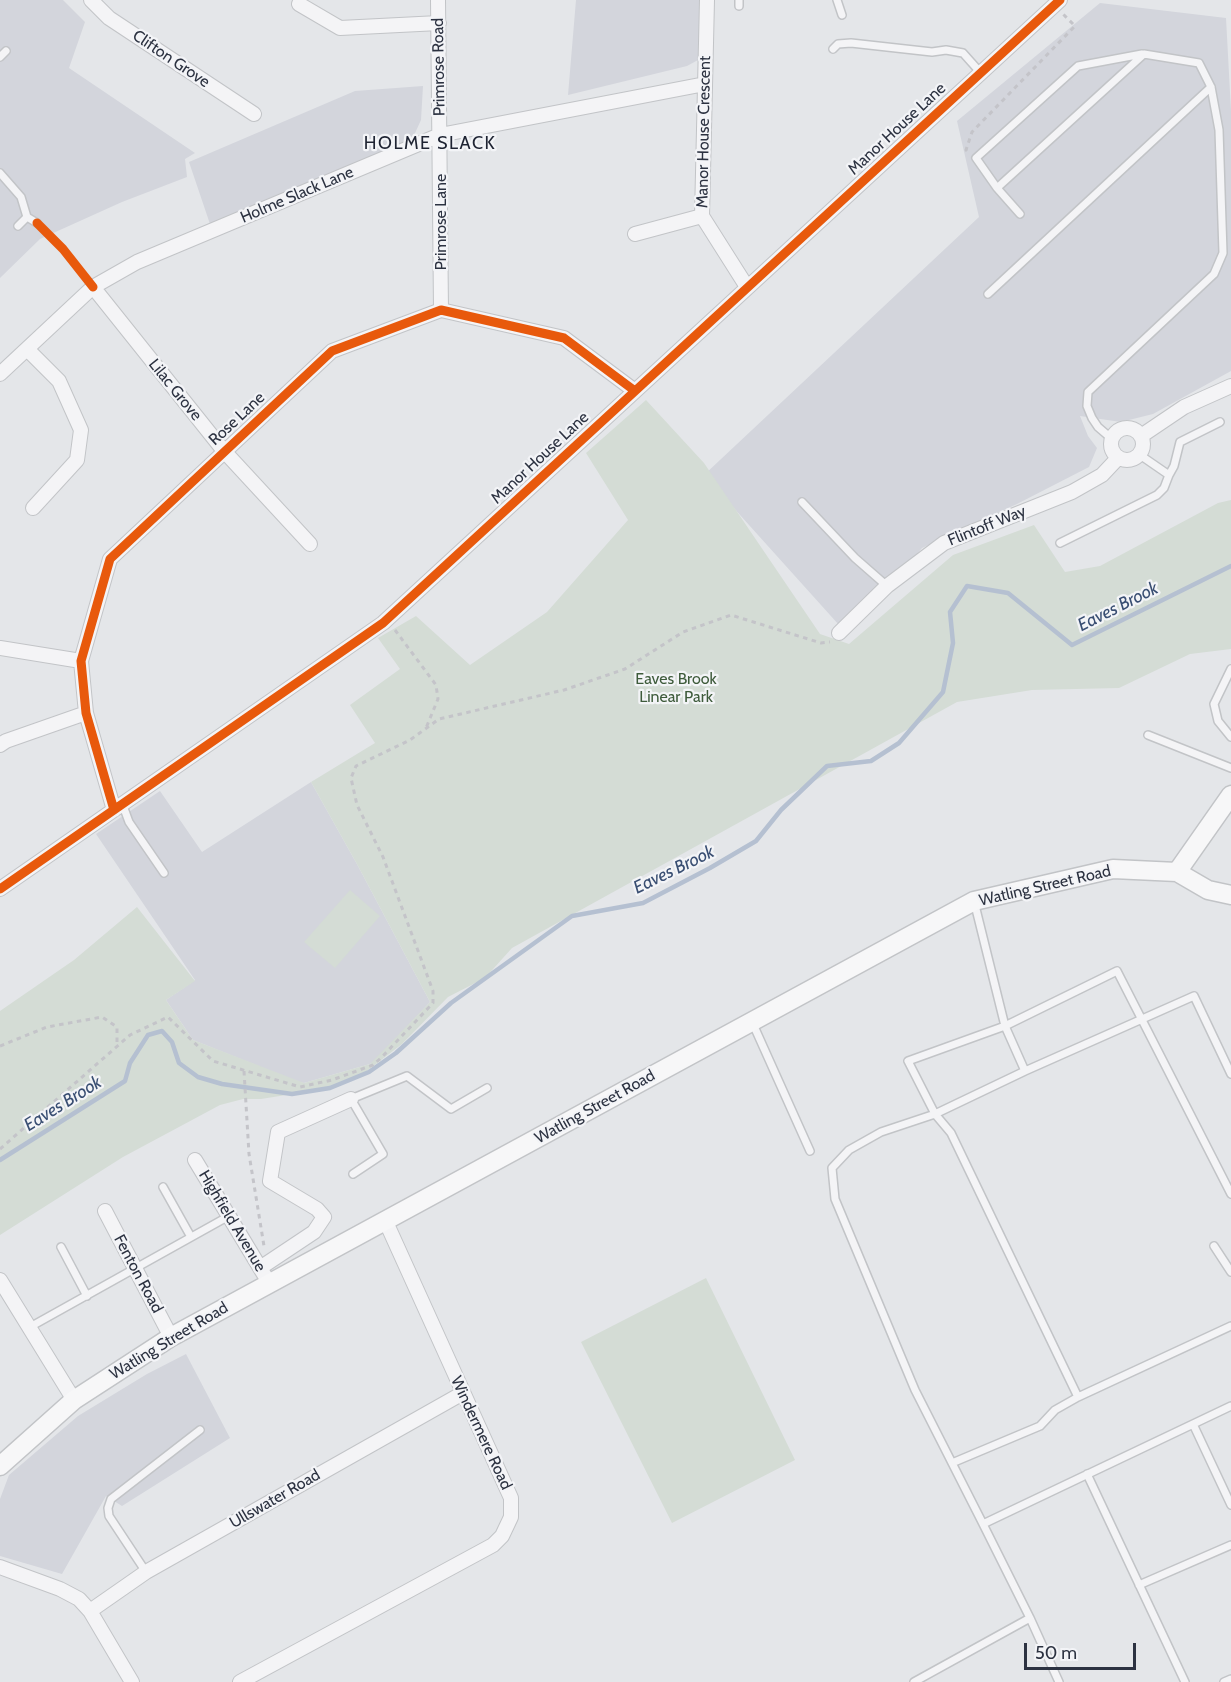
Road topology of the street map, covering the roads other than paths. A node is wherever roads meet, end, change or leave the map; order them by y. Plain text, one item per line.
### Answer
1 (91, 0) edge
2 (438, 0) edge
3 (707, 0) edge
4 (837, 0) edge
5 (1057, 2) edge
6 (299, 4) dead end
7 (842, 15) dead end
8 (439, 23) junction
9 (834, 49) dead end
10 (6, 51) dead end
11 (1144, 54) junction
12 (0, 57) edge
13 (980, 72) junction
14 (705, 84) junction
15 (1211, 87) junction
16 (254, 114) dead end
17 (440, 135) junction
18 (0, 173) edge
19 (997, 188) junction
20 (1020, 214) dead end
21 (702, 216) junction
22 (27, 217) junction
23 (37, 223) dead end
24 (18, 226) dead end
25 (635, 234) dead end
26 (93, 287) junction
27 (747, 287) junction
28 (988, 294) dead end
29 (441, 310) junction
30 (27, 349) junction
31 (0, 374) edge
32 (1231, 386) edge
33 (635, 391) junction
34 (1220, 422) dead end
35 (1142, 436) junction
36 (1112, 439) junction
37 (224, 451) junction
38 (1140, 455) junction
39 (1118, 458) junction
40 (1169, 475) junction
41 (802, 502) dead end
42 (33, 508) dead end
43 (1060, 543) dead end
44 (310, 544) dead end
45 (887, 586) junction
46 (839, 633) road end
47 (0, 648) edge
48 (81, 661) junction
49 (1231, 669) edge
50 (86, 713) junction
51 (1148, 735) dead end
52 (1231, 737) edge
53 (0, 745) edge
54 (1231, 768) edge
55 (1231, 795) edge
56 (118, 806) junction
57 (1177, 872) junction
58 (164, 873) dead end
59 (0, 889) edge
60 (1231, 895) edge
61 (975, 901) junction
62 (1142, 1020) junction
63 (752, 1021) junction
64 (1005, 1026) junction
65 (1025, 1071) junction
66 (1231, 1074) edge
67 (487, 1088) dead end
68 (351, 1099) junction
69 (935, 1114) junction
70 (810, 1151) dead end
71 (195, 1160) dead end
72 (353, 1174) dead end
73 (162, 1187) dead end
74 (1231, 1194) edge
75 (105, 1211) dead end
76 (229, 1216) junction
77 (386, 1222) junction
78 (191, 1237) junction
79 (1214, 1246) dead end
80 (61, 1247) dead end
81 (135, 1269) junction
82 (1231, 1272) edge
83 (265, 1276) junction
84 (0, 1280) edge
85 (87, 1296) junction
86 (1231, 1326) edge
87 (30, 1327) junction
88 (171, 1337) junction
89 (463, 1393) junction
90 (1078, 1397) junction
91 (74, 1400) junction
92 (1231, 1406) edge
93 (1193, 1424) junction
94 (200, 1430) dead end
95 (952, 1463) junction
96 (0, 1466) edge
97 (1087, 1474) junction
98 (1231, 1505) edge
99 (982, 1524) junction
100 (1231, 1545) edge
101 (0, 1567) edge
102 (146, 1572) junction
103 (1139, 1585) junction
104 (90, 1611) junction
105 (1030, 1618) junction
106 (1231, 1679) edge
107 (132, 1682) edge
108 (240, 1682) edge
109 (914, 1682) edge
110 (1059, 1682) edge
111 (1185, 1682) edge
112 (1224, 1682) edge

1 - 16 street, Clifton Grove
2 - 8 street, Primrose Road
3 - 14 street, Manor House Crescent
4 - 7 lane
5 - 13 street, Manor House Lane
6 - 8 street
8 - 17 street, Primrose Road
9 - 13 lane
10 - 12 lane
11 - 15 lane
11 - 19 lane
11 - 19 lane
13 - 27 street, Manor House Lane
14 - 17 street, Holme Slack Lane
14 - 21 street, Manor House Crescent
15 - 28 lane
15 - 36 lane
17 - 26 street, Holme Slack Lane
17 - 29 street, Primrose Lane
18 - 22 lane
19 - 20 lane
21 - 25 street
21 - 27 street, Manor House Crescent
22 - 23 lane
22 - 24 lane
26 - 30 street, Holme Slack Lane
26 - 37 street, Lilac Grove
27 - 33 street, Manor House Lane
29 - 33 street
29 - 37 street, Rose Lane
30 - 31 street, Holme Slack Lane
30 - 42 street
32 - 35 street
33 - 56 street, Manor House Lane
34 - 40 lane
35 - 36 street
35 - 38 street
36 - 39 street
37 - 44 street, Lilac Grove
37 - 48 street, Rose Lane
38 - 39 street
38 - 40 lane
39 - 45 street, Flintoff Way
40 - 43 lane
41 - 45 lane
45 - 46 street, Flintoff Way
47 - 48 street
48 - 50 street, Rose Lane
49 - 52 lane
50 - 53 street
50 - 56 street, Rose Lane
51 - 54 lane
55 - 57 main road
56 - 58 lane
56 - 59 street, Manor House Lane
57 - 60 main road, Watling Street Road
57 - 61 main road, Watling Street Road
61 - 63 main road, Watling Street Road
61 - 64 lane
62 - 64 lane
62 - 65 lane
62 - 66 lane
62 - 74 lane
63 - 70 lane
63 - 77 main road, Watling Street Road
64 - 65 lane
64 - 69 lane
65 - 69 lane
67 - 68 lane
68 - 72 lane
68 - 83 street
69 - 90 lane
69 - 95 lane
71 - 76 street, Highfield Avenue
73 - 78 lane
75 - 81 street, Fenton Road
76 - 78 lane
76 - 83 street, Highfield Avenue
77 - 83 main road, Watling Street Road
77 - 89 street, Windermere Road
78 - 81 lane
79 - 82 lane
80 - 85 lane
81 - 85 lane
81 - 88 street, Fenton Road
83 - 88 main road, Watling Street Road
84 - 87 street
85 - 87 lane
86 - 90 lane
87 - 91 street
88 - 91 main road, Watling Street Road
89 - 102 street, Ullswater Road
89 - 108 street, Windermere Road
90 - 95 lane
91 - 96 main road, Watling Street Road
92 - 93 lane
93 - 97 lane
93 - 98 lane
94 - 102 lane
95 - 99 lane
97 - 99 lane
97 - 103 lane
99 - 105 lane
100 - 103 lane
101 - 104 street
102 - 104 street, Ullswater Road
103 - 111 lane
104 - 107 street
105 - 109 lane
105 - 110 lane
106 - 112 lane

